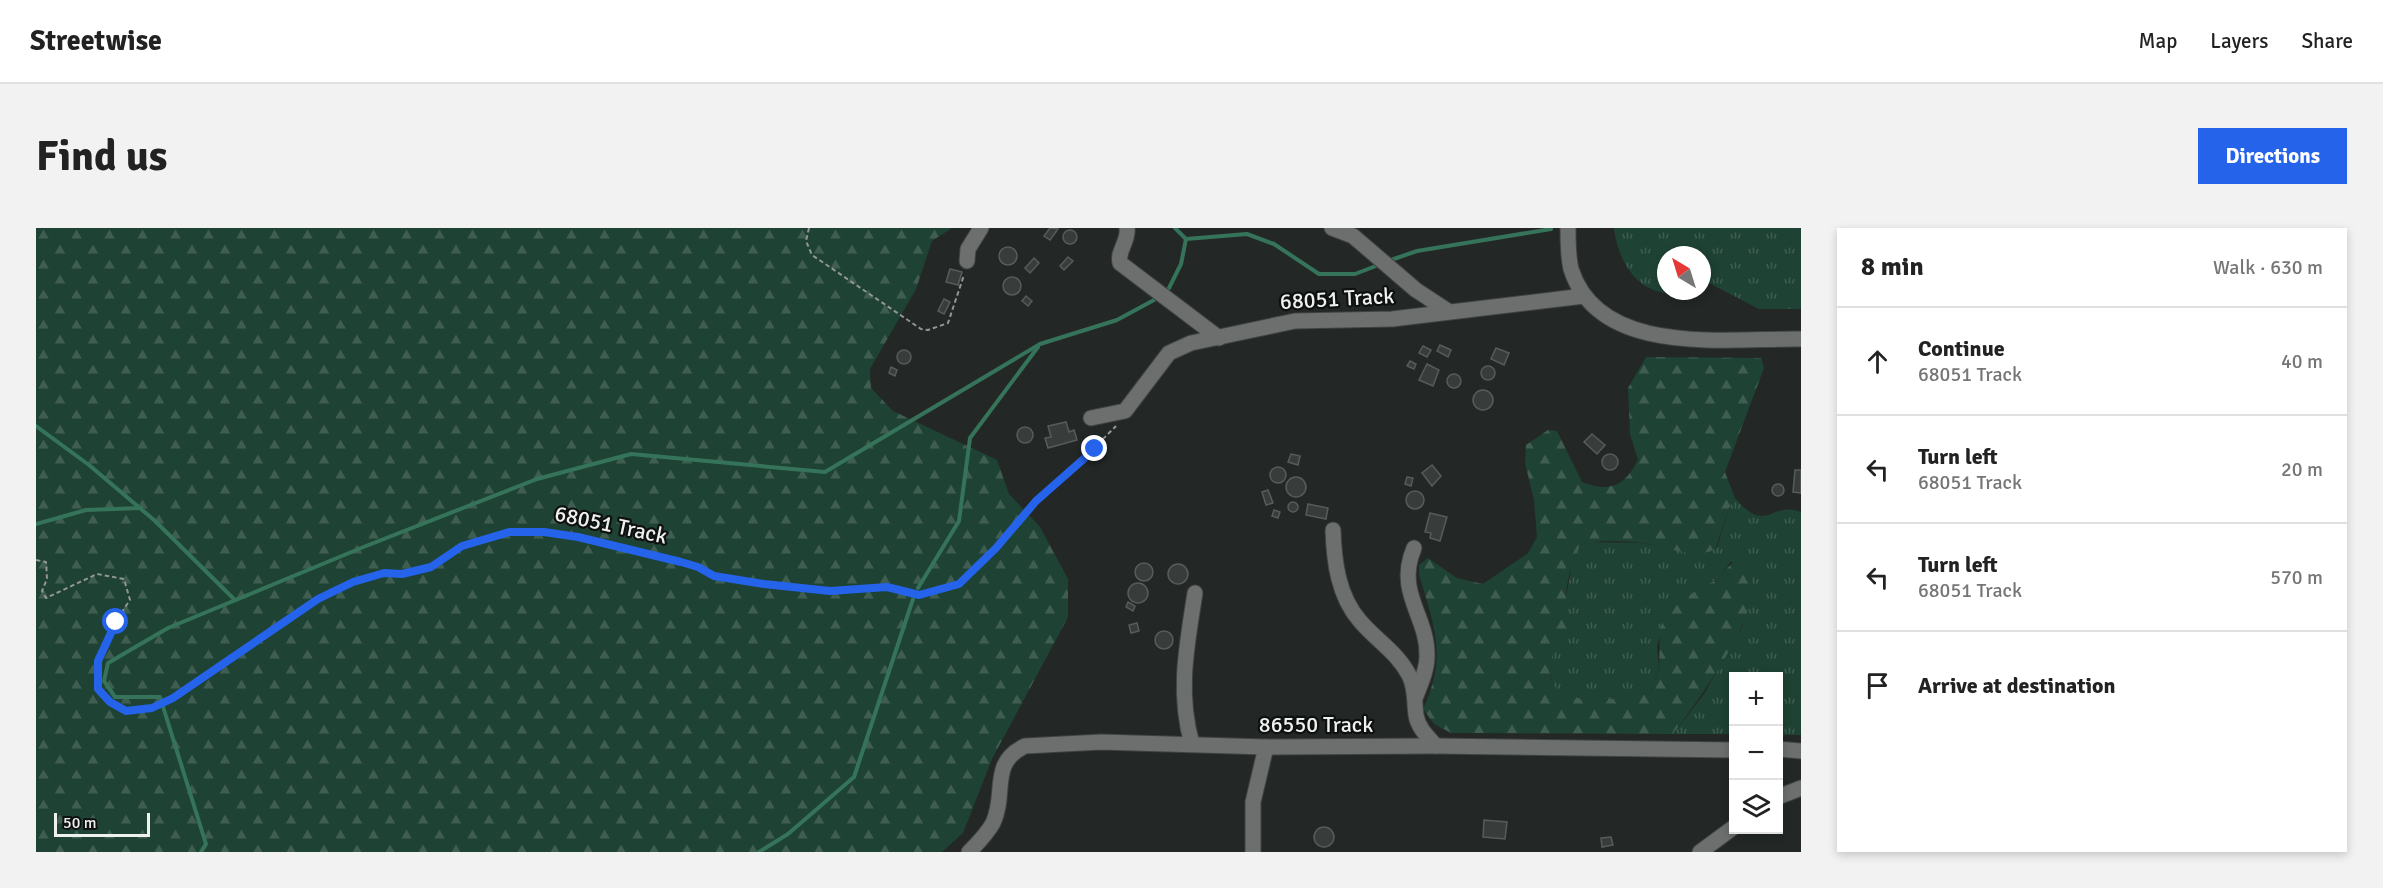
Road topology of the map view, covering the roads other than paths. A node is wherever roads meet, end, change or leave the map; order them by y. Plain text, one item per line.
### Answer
1 (981, 228) edge
2 (1127, 228) edge
3 (1332, 228) edge
4 (1568, 228) edge
5 (967, 261) road end
6 (1584, 296) junction
7 (1448, 311) junction
8 (1219, 338) junction
9 (1801, 339) edge
10 (1091, 418) dead end
11 (1333, 530) dead end
12 (1414, 548) dead end
13 (1196, 593) dead end
14 (1416, 696) junction
15 (1192, 744) junction
16 (1436, 746) junction
17 (1266, 747) junction
18 (1783, 749) edge
19 (1729, 750) edge
20 (1801, 751) edge
21 (1801, 788) edge
22 (1783, 795) edge
23 (1729, 831) edge
24 (969, 852) edge
25 (1253, 852) edge
26 (1700, 852) edge

1 - 5 street
2 - 8 street
3 - 7 street
4 - 6 street
6 - 7 street, 68051 Track
6 - 9 street
7 - 8 street, 68051 Track
8 - 10 street, 68051 Track
11 - 14 street
12 - 14 street
13 - 15 street
14 - 16 street
15 - 17 street, 86550 Track
15 - 24 street, 86550 Track
16 - 17 street, 86550 Track
16 - 19 street, 86550 Track
17 - 25 street
18 - 20 street
21 - 22 street
23 - 26 street

